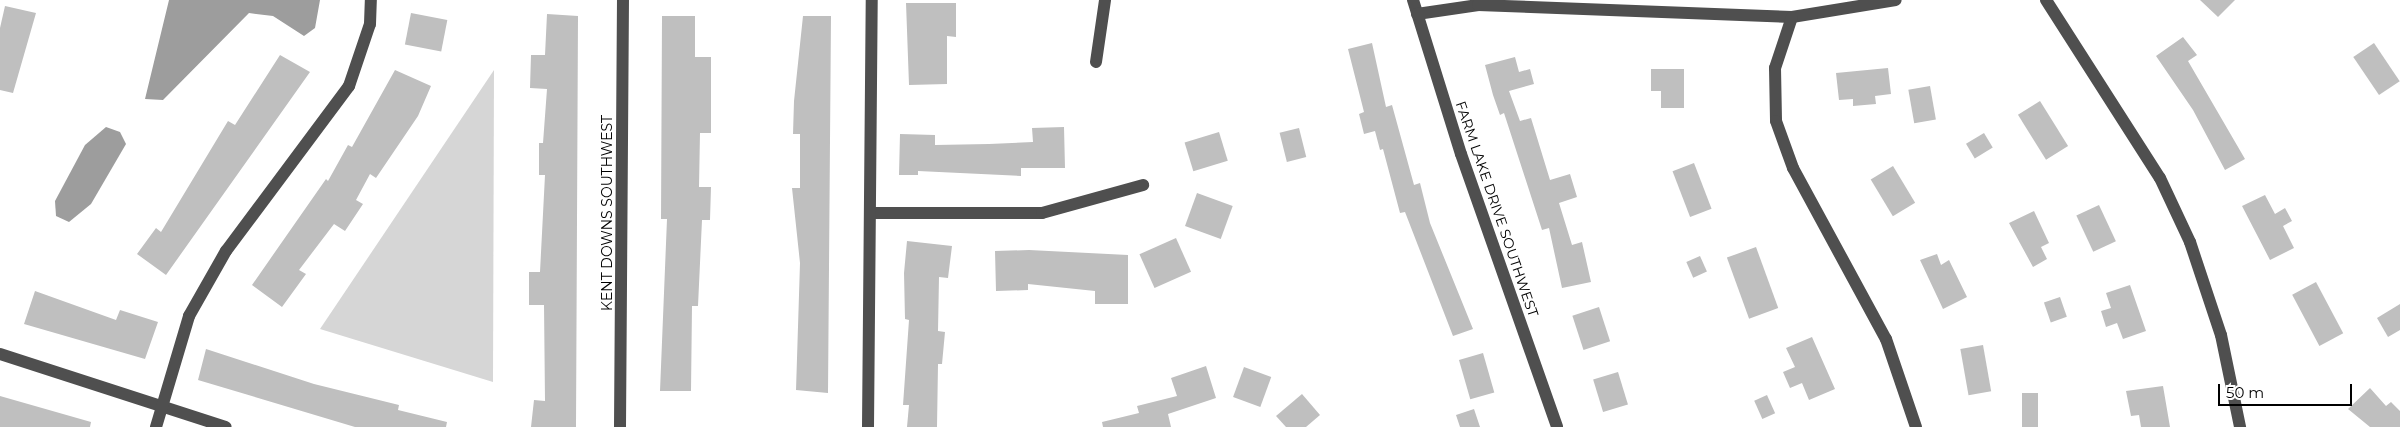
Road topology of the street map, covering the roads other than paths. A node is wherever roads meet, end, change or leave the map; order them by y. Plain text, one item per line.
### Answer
1 (372, 0) edge
2 (623, 0) edge
3 (872, 0) edge
4 (1105, 0) edge
5 (1413, 0) edge
6 (1896, 0) edge
7 (2046, 0) edge
8 (1417, 14) junction
9 (1792, 17) junction
10 (1096, 62) dead end
11 (1143, 185) dead end
12 (872, 213) junction
13 (0, 354) edge
14 (162, 407) junction
15 (156, 427) edge
16 (226, 427) edge
17 (620, 427) edge
18 (868, 427) edge
19 (1557, 427) edge
20 (1916, 427) edge
21 (2240, 427) edge

1 - 14 street
2 - 17 street, KENT DOWNS SOUTHWEST
3 - 12 street
4 - 10 street
5 - 8 street, FARM LAKE DRIVE SOUTHWEST
6 - 9 street
7 - 21 street
8 - 9 street
8 - 19 street, FARM LAKE DRIVE SOUTHWEST
9 - 20 street
11 - 12 street
12 - 18 street
13 - 14 street
14 - 15 street
14 - 16 street

